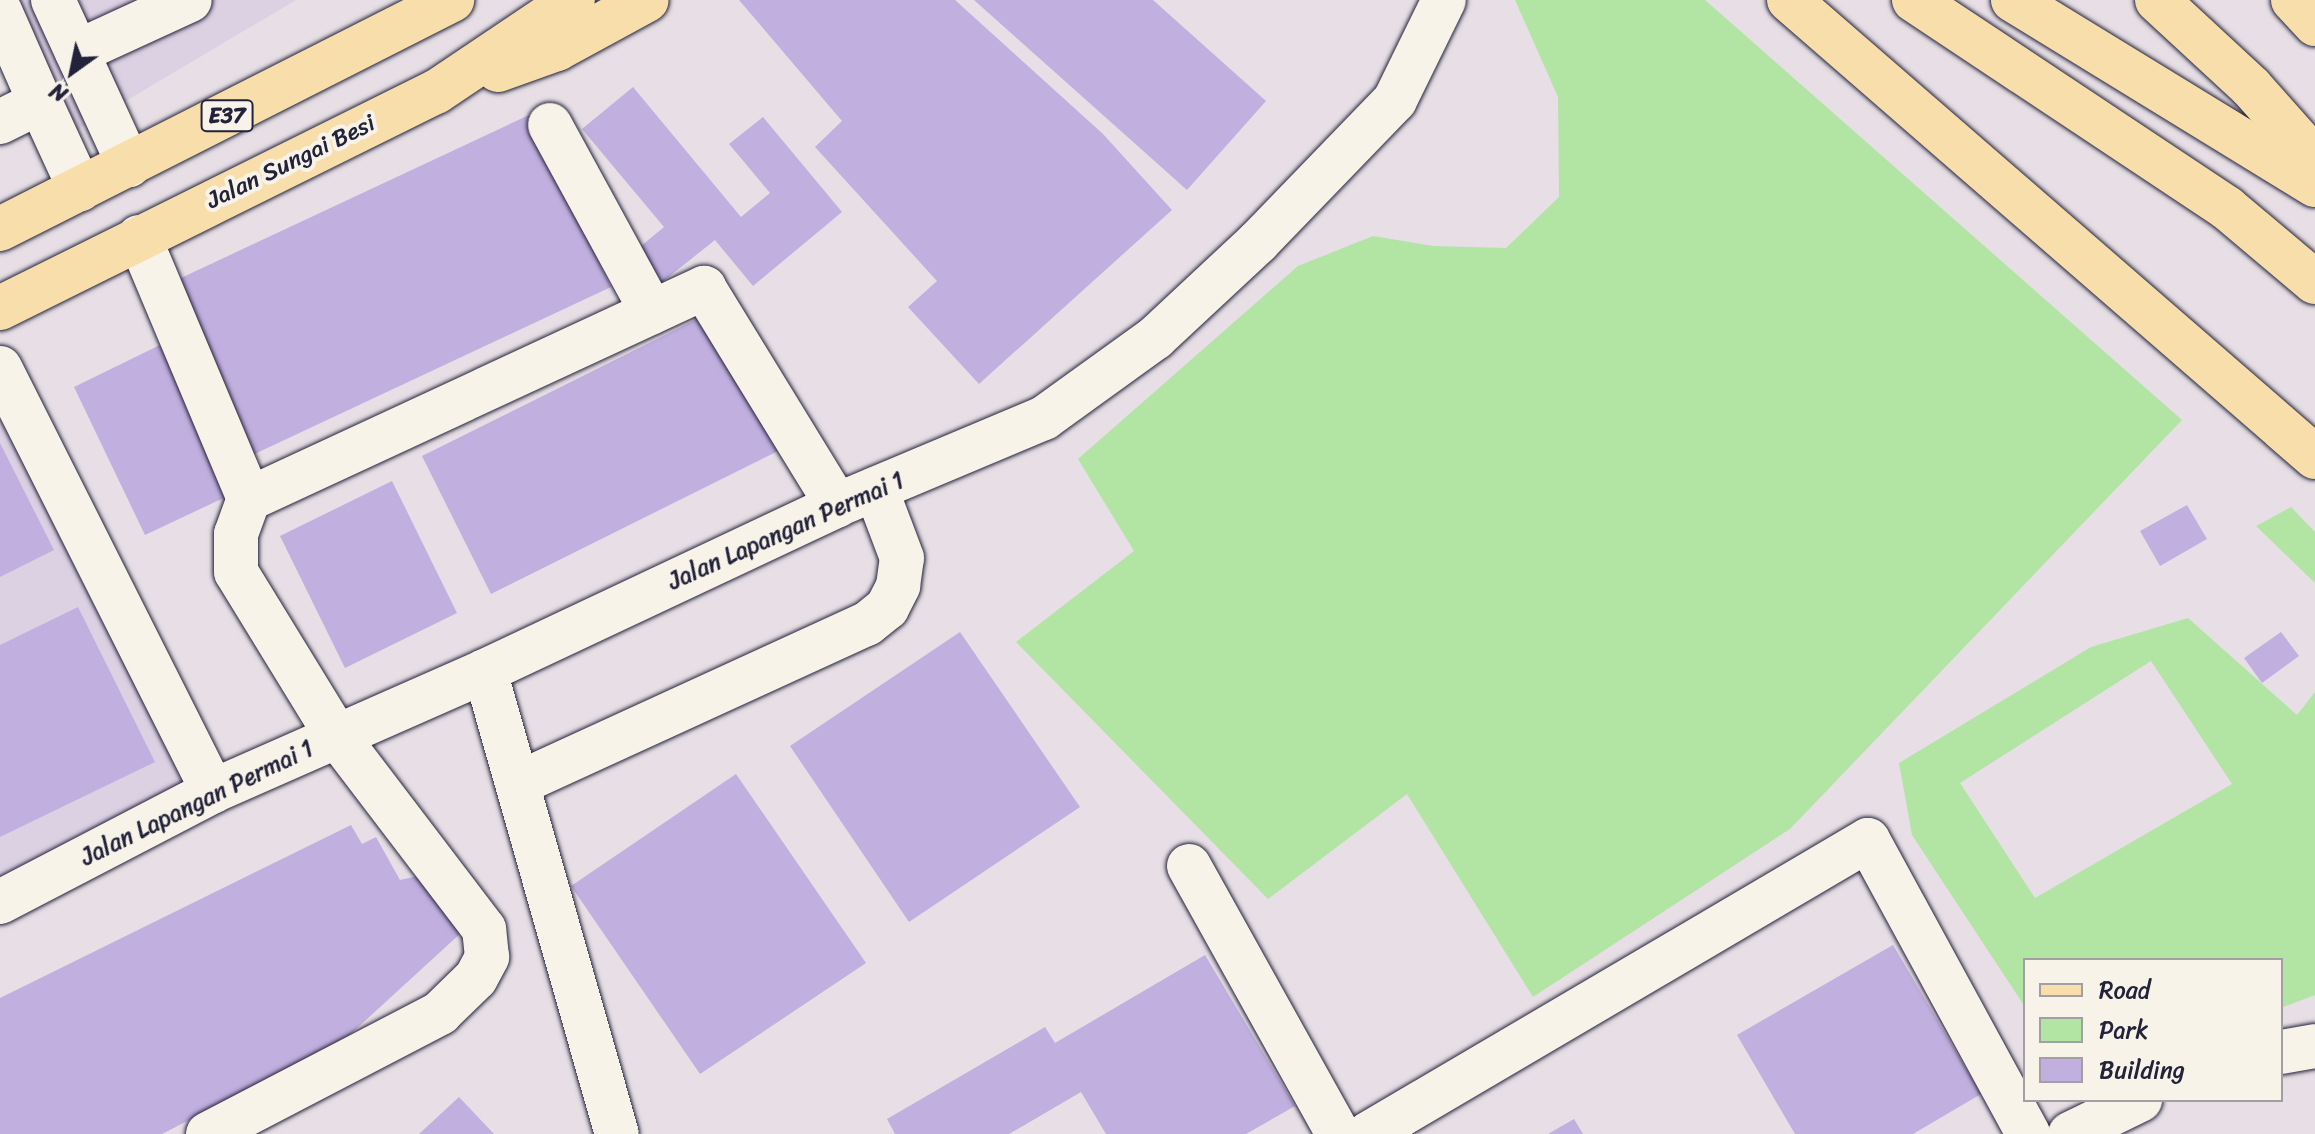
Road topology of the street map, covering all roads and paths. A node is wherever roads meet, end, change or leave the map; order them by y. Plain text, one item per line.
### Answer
1 (53, 0) edge
2 (190, 0) edge
3 (452, 0) edge
4 (573, 0) edge
5 (647, 0) edge
6 (1444, 0) edge
7 (1789, 0) edge
8 (1914, 0) edge
9 (2013, 0) edge
10 (2157, 0) edge
11 (2293, 0) edge
12 (0, 11) edge
13 (2315, 24) edge
14 (77, 52) junction
15 (436, 92) junction
16 (40, 102) junction
17 (0, 122) edge
18 (550, 125) dead end
19 (2315, 159) edge
20 (129, 165) junction
21 (2315, 185) edge
22 (80, 189) junction
23 (0, 229) edge
24 (139, 237) junction
25 (2315, 282) edge
26 (0, 308) edge
27 (652, 312) junction
28 (2, 379) edge
29 (2315, 457) edge
30 (857, 497) junction
31 (249, 499) junction
32 (485, 671) junction
33 (336, 735) junction
34 (519, 783) junction
35 (213, 791) junction
36 (1189, 866) dead end
37 (0, 902) edge
38 (2315, 1046) edge
39 (2283, 1052) edge
40 (2136, 1102) edge
41 (208, 1134) edge
42 (617, 1134) edge
43 (1338, 1134) edge
44 (1368, 1134) edge
45 (2028, 1134) edge
46 (2070, 1134) edge

1 - 14 street
2 - 14 street
3 - 20 main road, E37
4 - 15 main road, Jalan Sungai Besi
5 - 15 main road
6 - 30 street, Jalan Lapangan Permai 1
7 - 29 main road
8 - 25 main road
9 - 21 main road
10 - 19 main road
11 - 13 main road
12 - 16 street
14 - 20 street
15 - 24 main road, Jalan Sungai Besi
16 - 17 street
16 - 22 street
18 - 27 street
20 - 22 main road, E37
22 - 23 main road, E37
24 - 26 main road, Jalan Sungai Besi
24 - 31 street
27 - 30 street
27 - 31 street
28 - 35 street
30 - 32 street, Jalan Lapangan Permai 1
30 - 34 street
31 - 33 street
32 - 33 street, Jalan Lapangan Permai 1
32 - 34 street
33 - 35 street, Jalan Lapangan Permai 1
33 - 41 street
34 - 42 street
35 - 37 street, Jalan Lapangan Permai 1
36 - 43 street
38 - 39 street
40 - 46 street
44 - 45 street

